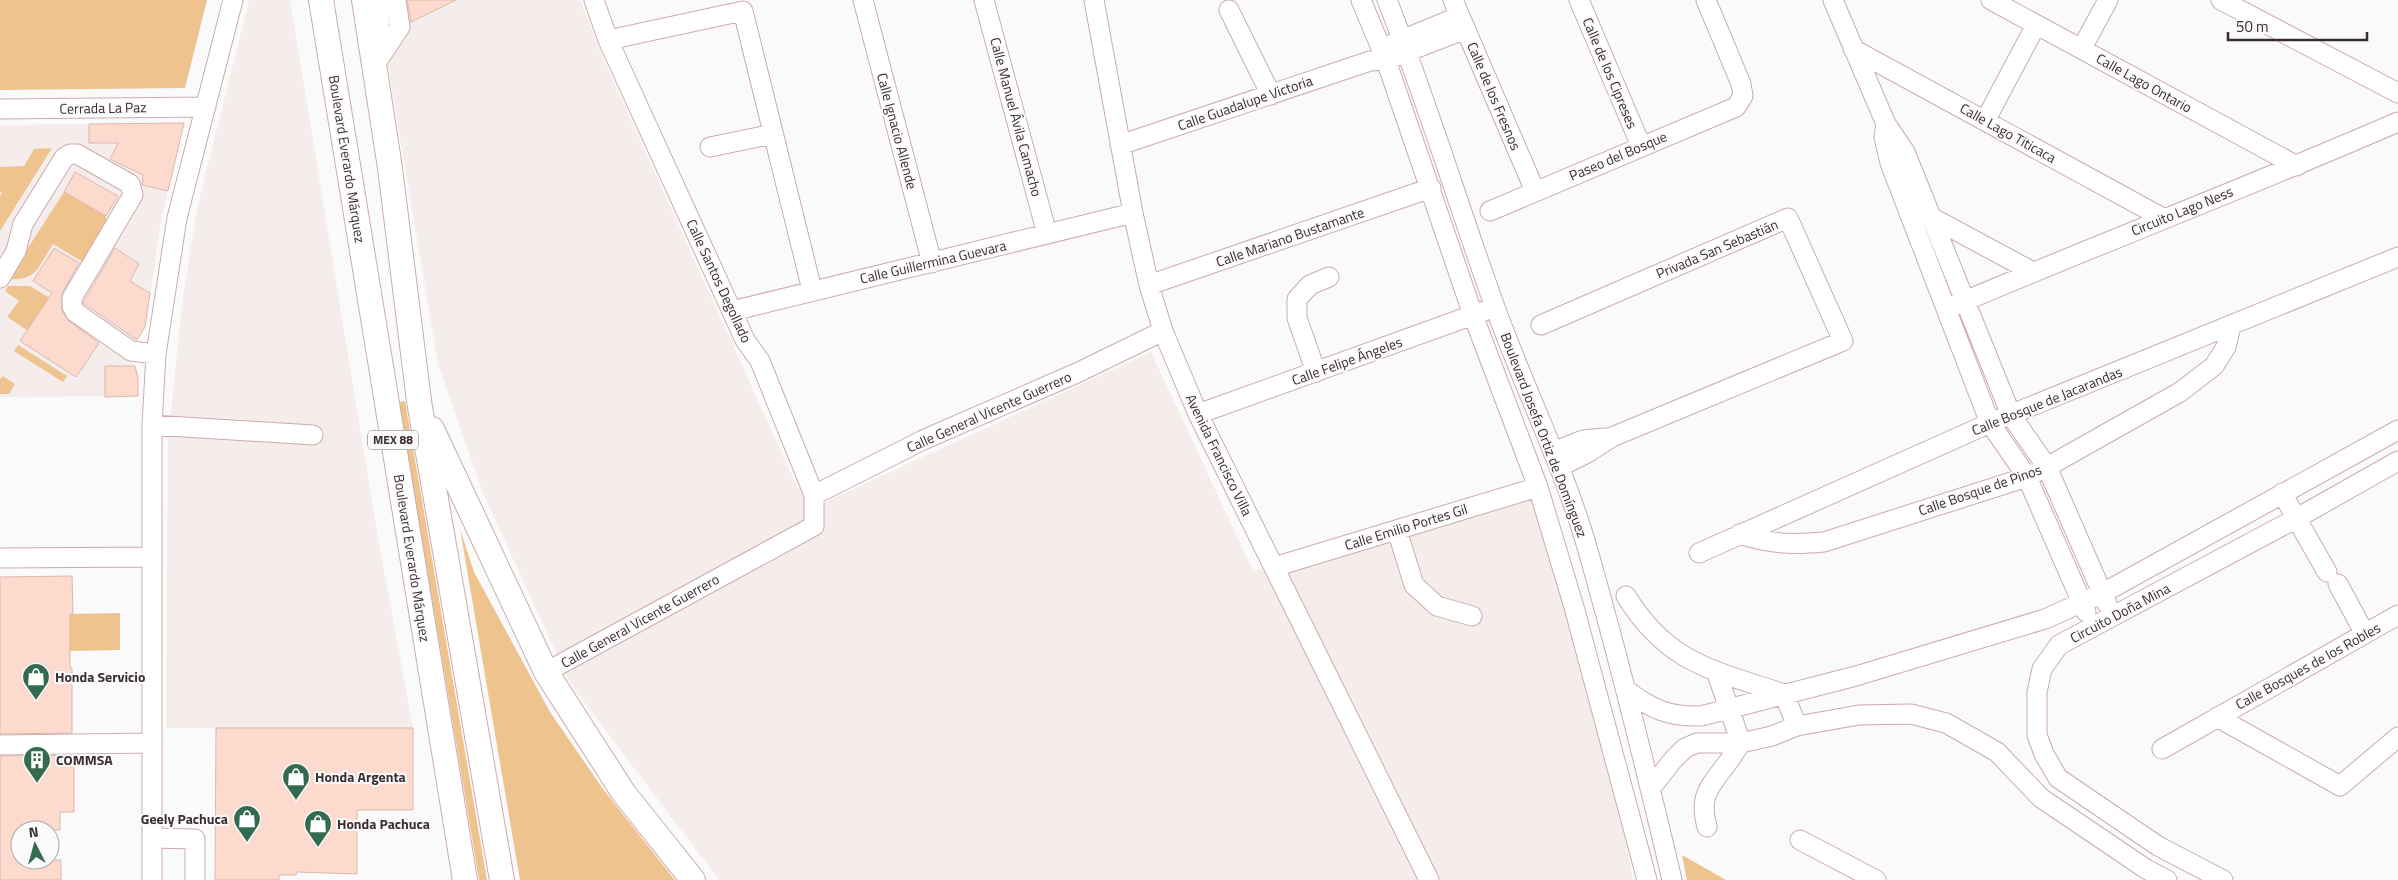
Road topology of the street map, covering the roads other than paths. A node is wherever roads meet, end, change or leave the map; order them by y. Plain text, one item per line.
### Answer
1 (233, 0) edge
2 (321, 0) edge
3 (364, 0) edge
4 (377, 0) edge
5 (396, 0) edge
6 (594, 0) edge
7 (863, 0) edge
8 (984, 0) edge
9 (1094, 0) edge
10 (1361, 0) edge
11 (1387, 0) edge
12 (1578, 0) edge
13 (1706, 0) edge
14 (1833, 0) edge
15 (1991, 0) edge
16 (2108, 0) edge
17 (2221, 0) edge
18 (1229, 10) dead end
19 (1460, 15) edge
20 (2036, 25) junction
21 (370, 40) junction
22 (608, 40) junction
23 (1405, 46) junction
24 (2082, 48) junction
25 (1853, 50) junction
26 (1379, 56) junction
27 (374, 66) junction
28 (2398, 93) edge
29 (1271, 95) junction
30 (206, 107) junction
31 (0, 109) edge
32 (1985, 121) junction
33 (2398, 122) edge
34 (1886, 124) junction
35 (773, 134) junction
36 (1120, 145) junction
37 (1641, 146) junction
38 (710, 147) dead end
39 (2297, 166) junction
40 (1431, 188) junction
41 (1535, 191) junction
42 (1490, 211) dead end
43 (1133, 213) junction
44 (1931, 217) junction
45 (2163, 218) junction
46 (1047, 234) junction
47 (2398, 257) edge
48 (932, 262) junction
49 (2033, 272) junction
50 (1329, 277) dead end
51 (0, 278) edge
52 (1149, 285) junction
53 (812, 290) junction
54 (1965, 301) junction
55 (1495, 307) junction
56 (1946, 309) junction
57 (732, 311) junction
58 (1473, 315) junction
59 (1541, 324) dead end
60 (2231, 326) junction
61 (1163, 331) junction
62 (156, 354) junction
63 (1316, 372) junction
64 (419, 401) junction
65 (1198, 414) junction
66 (2011, 416) junction
67 (1539, 418) junction
68 (1990, 423) junction
69 (152, 425) junction
70 (1516, 428) junction
71 (2398, 430) edge
72 (313, 435) dead end
73 (1556, 459) junction
74 (2398, 460) edge
75 (2047, 467) junction
76 (2027, 477) junction
77 (1538, 487) junction
78 (2282, 493) junction
79 (814, 495) junction
80 (2297, 518) junction
81 (814, 526) joint
82 (1397, 530) junction
83 (1739, 534) junction
84 (1699, 553) dead end
85 (152, 557) junction
86 (0, 558) edge
87 (1274, 568) junction
88 (2103, 594) junction
89 (1626, 596) dead end
90 (1601, 602) junction
91 (2082, 602) junction
92 (1574, 607) junction
93 (2398, 615) edge
94 (1472, 616) dead end
95 (2112, 617) junction
96 (2093, 628) junction
97 (2365, 634) junction
98 (1716, 671) junction
99 (546, 672) junction
100 (1625, 689) junction
101 (1784, 694) junction
102 (1728, 709) junction
103 (2217, 717) junction
104 (1797, 726) junction
105 (2398, 737) edge
106 (1741, 742) junction
107 (152, 743) junction
108 (0, 745) edge
109 (2162, 749) dead end
110 (2058, 778) junction
111 (1650, 789) junction
112 (2041, 798) junction
113 (1707, 827) dead end
114 (152, 838) junction
115 (1800, 840) dead end
116 (2158, 846) junction
117 (686, 874) edge
118 (2143, 874) edge
119 (152, 880) edge
120 (195, 880) edge
121 (465, 880) edge
122 (502, 880) edge
123 (1429, 880) edge
124 (1647, 880) edge
125 (1672, 880) edge
126 (1876, 880) edge
127 (2167, 880) edge
128 (2223, 880) edge

1 - 30 street
2 - 121 main road, Boulevard Everardo Márquez / MEX 88
3 - 21 main road, MEX 88
4 - 21 street
5 - 27 street
6 - 22 street, Calle Santos Degollado
7 - 48 street, Calle Ignacio Allende
8 - 46 street, Calle Manuel Ávila Camacho
9 - 36 street, Avenida Francisco Villa
10 - 26 street, Boulevard Josefa Ortiz de Domínguez
11 - 23 street, Boulevard Josefa Ortiz de Domínguez
12 - 37 street, Calle de los Cipreses
13 - 37 street, Paseo del Bosque
14 - 25 street
15 - 20 street, Calle Lago Ontario
16 - 24 street
17 - 28 street
18 - 29 street
19 - 23 street, Calle Guadalupe Victoria
19 - 41 street, Calle de los Fresnos
20 - 24 street, Calle Lago Ontario
20 - 32 street
21 - 27 main road, MEX 88
22 - 35 street
22 - 57 street, Calle Santos Degollado
23 - 26 street, Calle Guadalupe Victoria
23 - 55 street, Boulevard Josefa Ortiz de Domínguez
24 - 39 street, Calle Lago Ontario
25 - 32 street, Calle Lago Titicaca
25 - 34 street
26 - 29 street, Calle Guadalupe Victoria
26 - 40 street, Boulevard Josefa Ortiz de Domínguez
27 - 64 main road, MEX 88
29 - 36 street, Calle Guadalupe Victoria
30 - 31 street, Cerrada La Paz
30 - 62 street
32 - 45 street, Calle Lago Titicaca
33 - 39 street, Circuito Lago Ness
34 - 44 street
34 - 56 street
35 - 38 street
35 - 53 street
36 - 43 street, Avenida Francisco Villa
37 - 41 street, Paseo del Bosque
39 - 45 street, Circuito Lago Ness
40 - 52 street, Calle Mariano Bustamante
40 - 58 street, Boulevard Josefa Ortiz de Domínguez
41 - 42 street, Paseo del Bosque
43 - 46 street, Calle Guillermina Guevara
43 - 52 street, Avenida Francisco Villa
44 - 49 street
44 - 54 street
45 - 49 street, Circuito Lago Ness
46 - 48 street, Calle Guillermina Guevara
47 - 60 street, Calle Bosque de Jacarandas
48 - 53 street, Calle Guillermina Guevara
49 - 54 street, Circuito Lago Ness
50 - 63 street
51 - 62 street
52 - 61 street, Avenida Francisco Villa
53 - 57 street, Calle Guillermina Guevara
54 - 56 street, Circuito Lago Ness
54 - 66 street
55 - 58 street, Calle Felipe Ángeles
55 - 67 street, Boulevard Josefa Ortiz de Domínguez
56 - 68 street
57 - 79 street, Calle Santos Degollado
58 - 63 street, Calle Felipe Ángeles
58 - 70 street, Boulevard Josefa Ortiz de Domínguez
59 - 73 street, Privada San Sebastián
60 - 66 street, Calle Bosque de Jacarandas
60 - 75 street, Calle Bosque de Pinos
61 - 65 street, Avenida Francisco Villa
61 - 79 street, Calle General Vicente Guerrero
62 - 69 street
63 - 65 street, Calle Felipe Ángeles
64 - 99 main road
64 - 122 main road, MEX 88
65 - 87 street, Avenida Francisco Villa
66 - 68 street, Calle Bosque de Jacarandas
66 - 75 street
67 - 70 street
67 - 73 street, Boulevard Josefa Ortiz de Domínguez
68 - 76 street
68 - 83 street, Calle Bosque de Jacarandas
69 - 72 street
69 - 85 street
70 - 77 street, Boulevard Josefa Ortiz de Domínguez
71 - 78 street, Circuito Doña Mina
73 - 90 street, Boulevard Josefa Ortiz de Domínguez
74 - 80 street, Circuito Doña Mina
75 - 76 street, Calle Bosque de Pinos
75 - 88 street
76 - 83 street, Calle Bosque de Pinos
76 - 91 street
77 - 82 street, Calle Emilio Portes Gil
77 - 92 street, Boulevard Josefa Ortiz de Domínguez
78 - 80 street
78 - 88 street, Circuito Doña Mina
79 - 81 street, Calle Santos Degollado
80 - 95 street, Circuito Doña Mina
80 - 97 street
81 - 99 street, Calle General Vicente Guerrero
82 - 87 street, Calle Emilio Portes Gil
82 - 94 street
83 - 84 street, Calle Bosque de Jacarandas
85 - 86 street
85 - 107 street
87 - 123 street, Avenida Francisco Villa
88 - 91 street, Circuito Doña Mina
88 - 95 street
89 - 98 street
90 - 92 street
90 - 100 street, Boulevard Josefa Ortiz de Domínguez
91 - 96 street
91 - 101 street, Circuito Doña Mina
92 - 124 street, Boulevard Josefa Ortiz de Domínguez
93 - 97 street, Calle Bosques de los Robles
95 - 96 street, Circuito Doña Mina
96 - 110 street, Circuito Doña Mina
97 - 103 street, Calle Bosques de los Robles
98 - 101 street
98 - 102 street
99 - 117 main road
100 - 102 street, Circuito Doña Mina
100 - 111 street, Boulevard Josefa Ortiz de Domínguez
101 - 102 street, Circuito Doña Mina
101 - 104 street
102 - 106 street
103 - 105 street, Calle Bosques de los Robles
103 - 109 street, Calle Bosques de los Robles
104 - 106 street
104 - 112 street
106 - 111 street
106 - 113 street
107 - 108 street
107 - 114 street
110 - 112 street
110 - 116 street, Circuito Doña Mina
111 - 125 street, Boulevard Josefa Ortiz de Domínguez
112 - 118 street
114 - 119 street
114 - 120 street
115 - 126 street
116 - 118 street
116 - 128 street, Circuito Doña Mina
118 - 127 street

